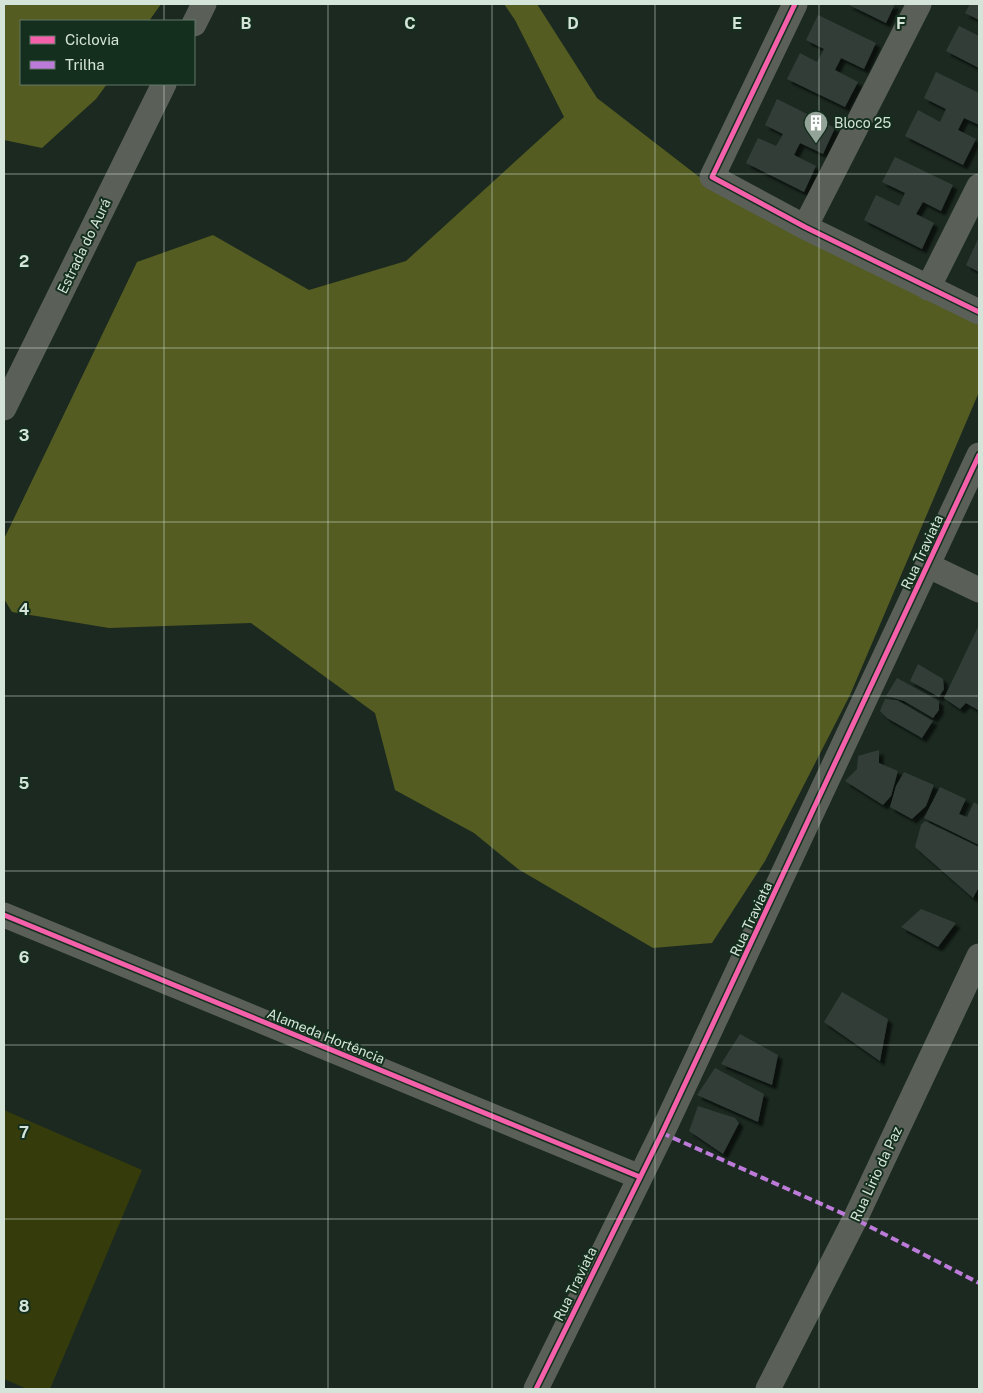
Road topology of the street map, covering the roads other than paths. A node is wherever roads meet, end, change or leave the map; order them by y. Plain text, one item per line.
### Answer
1 (204, 4) edge
2 (795, 4) edge
3 (919, 4) edge
4 (195, 22) edge
5 (164, 85) edge
6 (979, 186) edge
7 (805, 227) junction
8 (928, 288) junction
9 (979, 312) edge
10 (4, 408) edge
11 (979, 455) edge
12 (929, 566) junction
13 (979, 590) edge
14 (4, 915) edge
15 (979, 956) edge
16 (640, 1177) junction
17 (536, 1389) edge
18 (768, 1389) edge

1 - 4 street
2 - 7 street
3 - 7 street
5 - 10 street, Estrada do Aurá
6 - 8 street
7 - 8 street
8 - 9 street
11 - 12 street, Rua Traviata
12 - 13 street
12 - 16 street, Rua Traviata
14 - 16 street, Alameda Hortência
15 - 18 street, Rua Lirio da Paz
16 - 17 street, Rua Traviata

